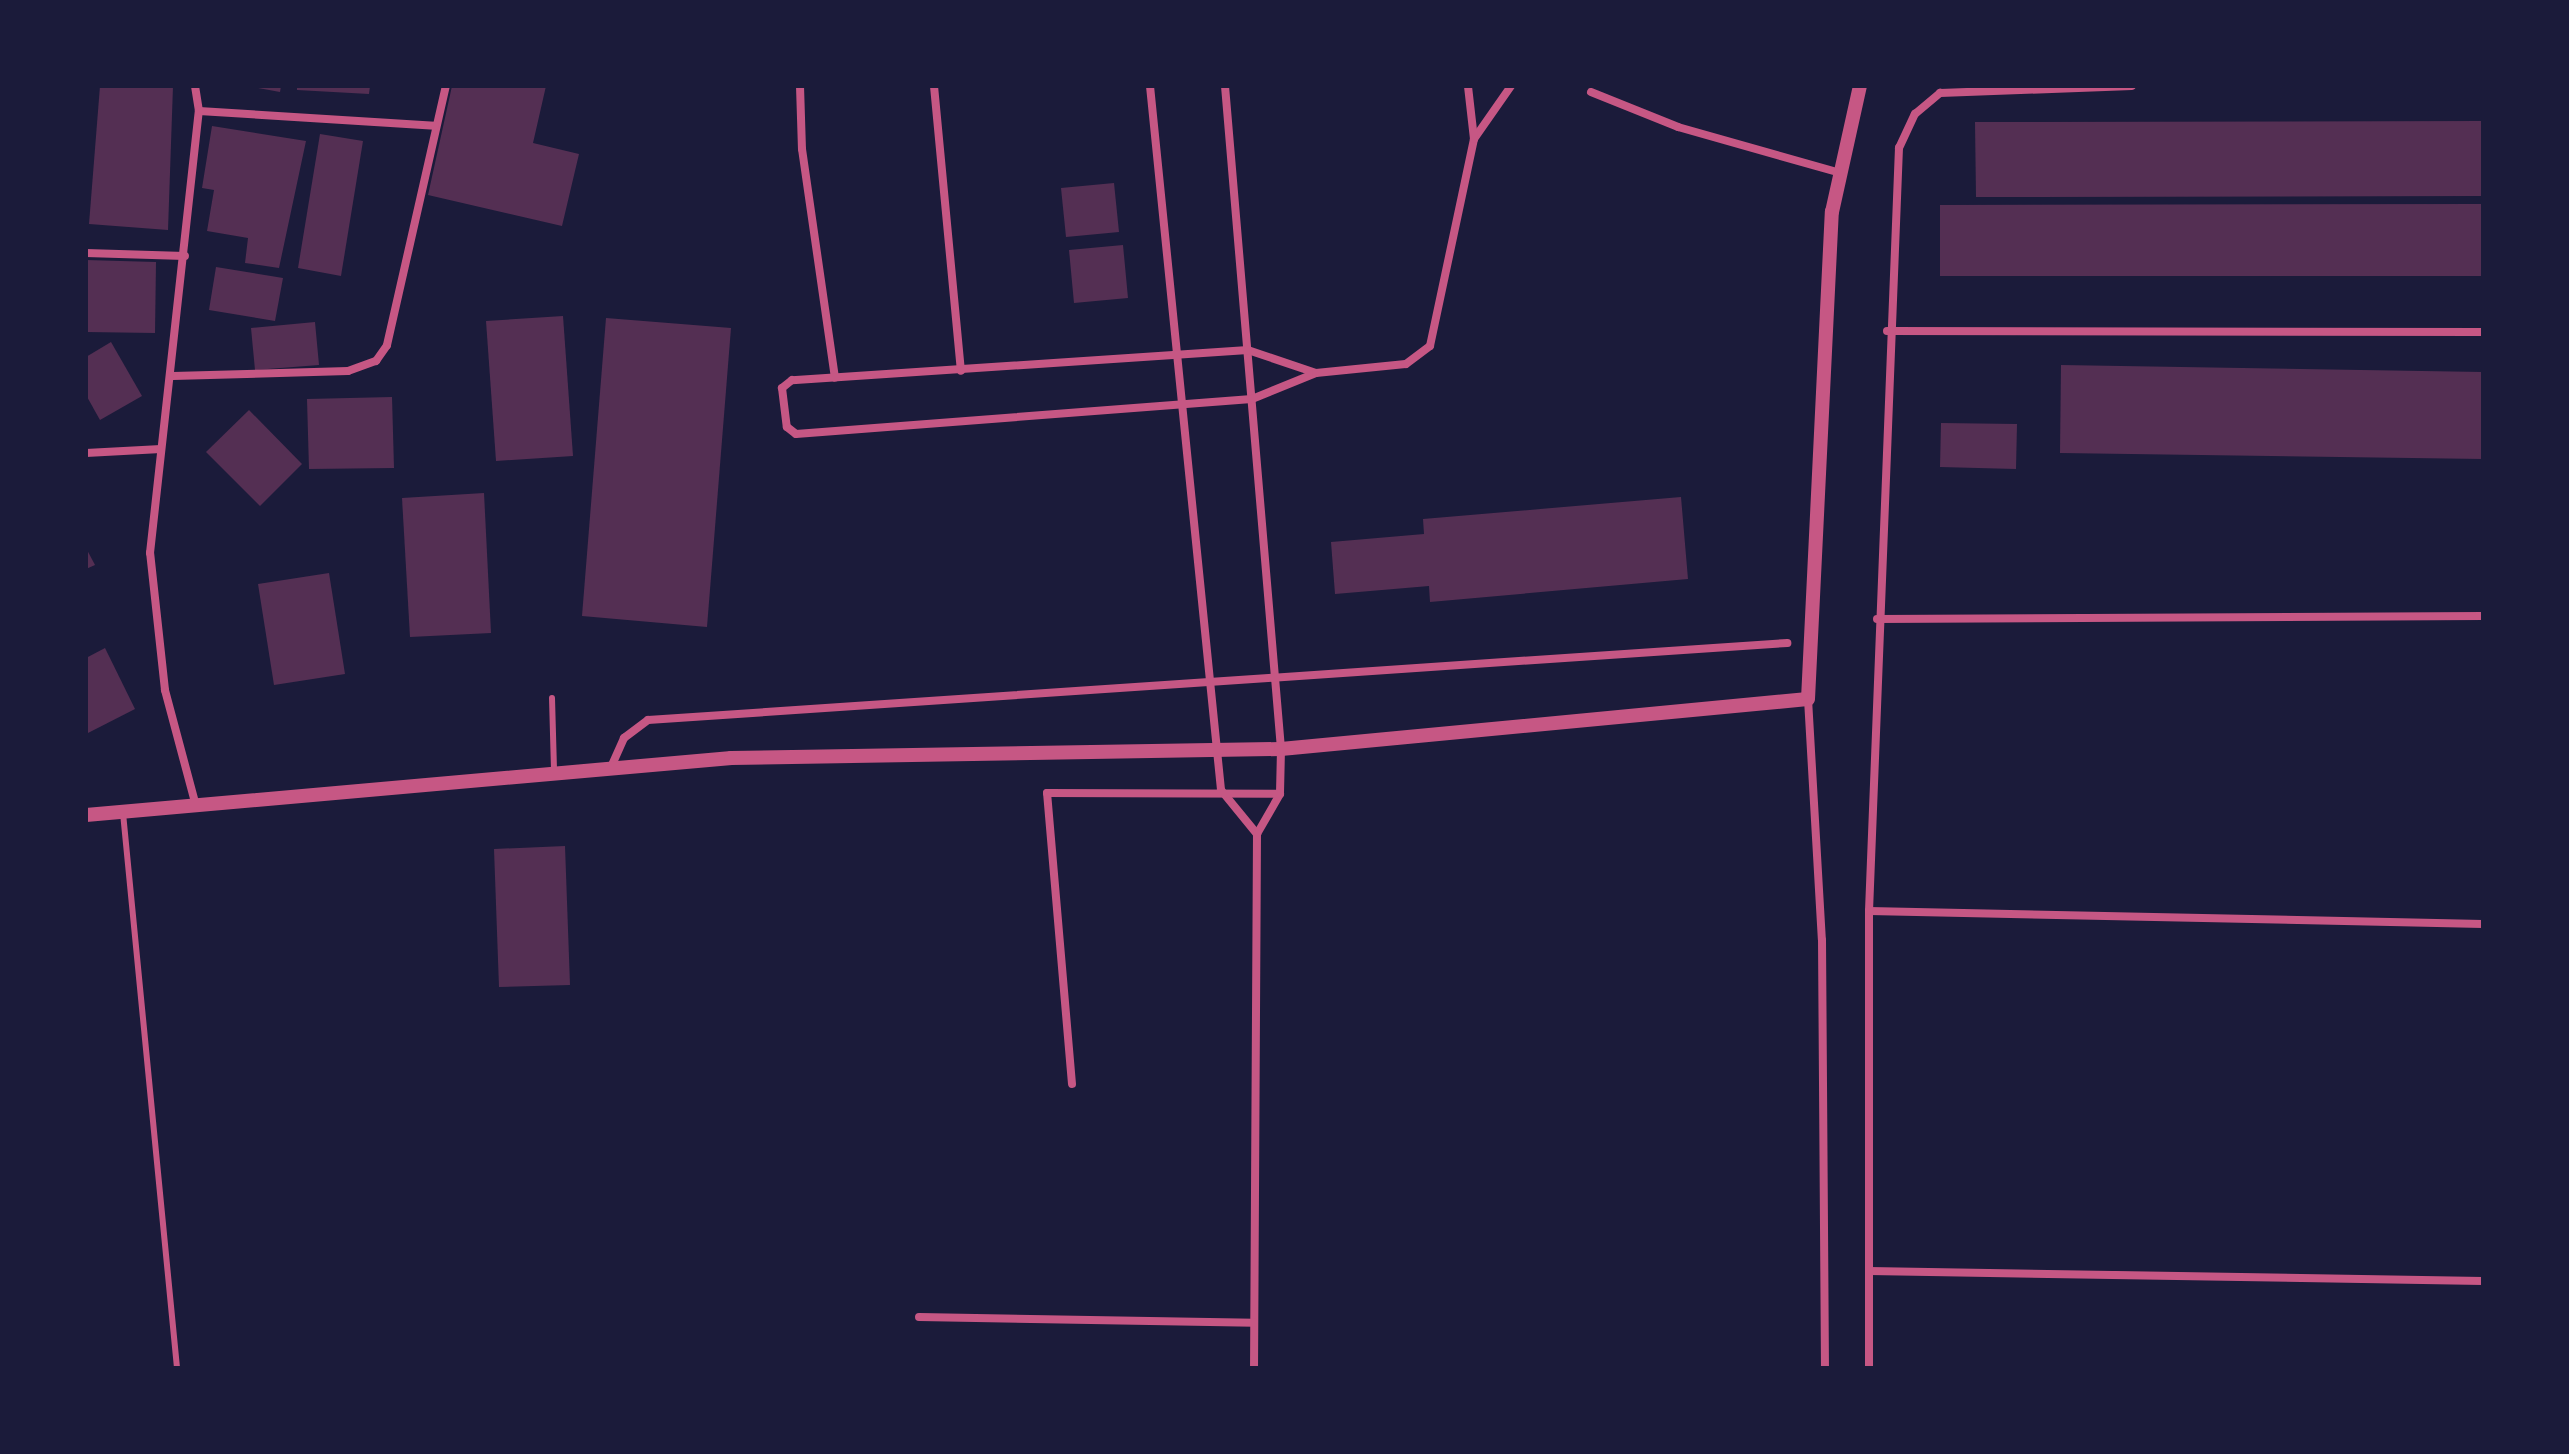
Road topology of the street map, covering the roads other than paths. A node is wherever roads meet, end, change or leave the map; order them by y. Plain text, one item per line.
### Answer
1 (195, 86) edge
2 (446, 86) edge
3 (800, 86) edge
4 (934, 86) edge
5 (1150, 86) edge
6 (1225, 86) edge
7 (1468, 86) edge
8 (1511, 86) edge
9 (1860, 86) edge
10 (2132, 86) edge
11 (1591, 92) dead end
12 (199, 111) junction
13 (435, 126) junction
14 (1474, 139) junction
15 (1841, 173) junction
16 (86, 253) edge
17 (185, 256) junction
18 (1887, 331) junction
19 (2483, 332) edge
20 (1248, 350) junction
21 (1172, 354) junction
22 (961, 371) junction
23 (1316, 373) junction
24 (173, 376) junction
25 (835, 378) junction
26 (1252, 399) junction
27 (1178, 406) junction
28 (161, 449) junction
29 (86, 453) edge
30 (2483, 616) edge
31 (1877, 619) junction
32 (1787, 643) dead end
33 (1272, 679) junction
34 (1213, 686) junction
35 (552, 698) dead end
36 (1808, 699) junction
37 (1219, 749) junction
38 (1281, 749) junction
39 (612, 765) junction
40 (554, 768) junction
41 (1221, 790) junction
42 (1280, 794) junction
43 (196, 806) junction
44 (123, 813) junction
45 (86, 815) edge
46 (1257, 834) junction
47 (1869, 911) junction
48 (2483, 924) edge
49 (1072, 1084) dead end
50 (1869, 1271) junction
51 (2483, 1281) edge
52 (919, 1317) dead end
53 (1254, 1323) junction
54 (177, 1368) edge
55 (1254, 1368) edge
56 (1825, 1368) edge
57 (1869, 1368) edge

1 - 12 street
2 - 13 street
3 - 25 street
4 - 22 street
5 - 21 street
6 - 20 street
7 - 14 street
8 - 14 street
9 - 15 street
10 - 18 street
11 - 15 street
12 - 13 street
12 - 17 street
13 - 24 street
14 - 23 street
15 - 36 street
16 - 17 street
17 - 24 street
18 - 19 street
18 - 31 street
20 - 21 street
20 - 23 street
20 - 26 street
21 - 22 street
21 - 27 street
22 - 25 street
23 - 26 street
24 - 28 street
25 - 27 street
26 - 27 street
26 - 33 street
27 - 34 street
28 - 29 street
28 - 43 street
30 - 31 street
31 - 47 street
32 - 33 street
33 - 34 street
33 - 38 street
34 - 37 street
34 - 39 street
35 - 40 lane
36 - 38 street
36 - 56 street
37 - 38 street
37 - 39 street
37 - 41 street
38 - 42 street
39 - 40 street
40 - 43 street
41 - 42 street
41 - 46 street
41 - 49 street
42 - 46 street
43 - 44 street
44 - 45 street
44 - 54 lane
46 - 53 street
47 - 48 street
47 - 50 street
50 - 51 street
50 - 57 street
52 - 53 street
53 - 55 street

